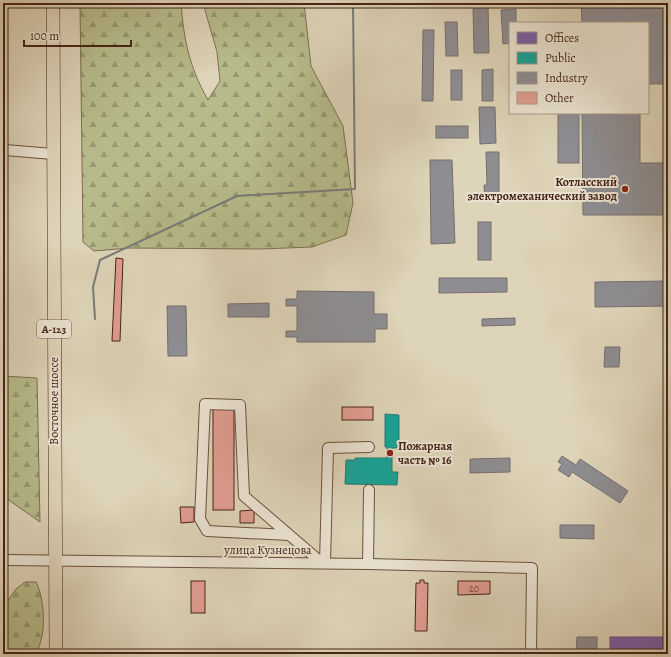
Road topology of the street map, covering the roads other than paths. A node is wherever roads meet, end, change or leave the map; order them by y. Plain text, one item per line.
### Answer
1 (53, 3) edge
2 (5, 150) dead end
3 (53, 154) junction
4 (369, 447) dead end
5 (369, 490) dead end
6 (289, 535) junction
7 (3, 560) edge
8 (55, 561) junction
9 (323, 563) junction
10 (368, 564) junction
11 (56, 654) edge
12 (531, 654) edge

1 - 3 main road, Восточное шоссе / А-123
2 - 3 street
3 - 8 main road, Восточное шоссе / А-123
4 - 9 street
5 - 10 street
6 - 6 street
6 - 9 street
7 - 8 street, улица Кузнецова
8 - 9 street, улица Кузнецова
8 - 11 main road, Восточное шоссе / А-123
9 - 10 street, улица Кузнецова
10 - 12 street, улица Кузнецова

